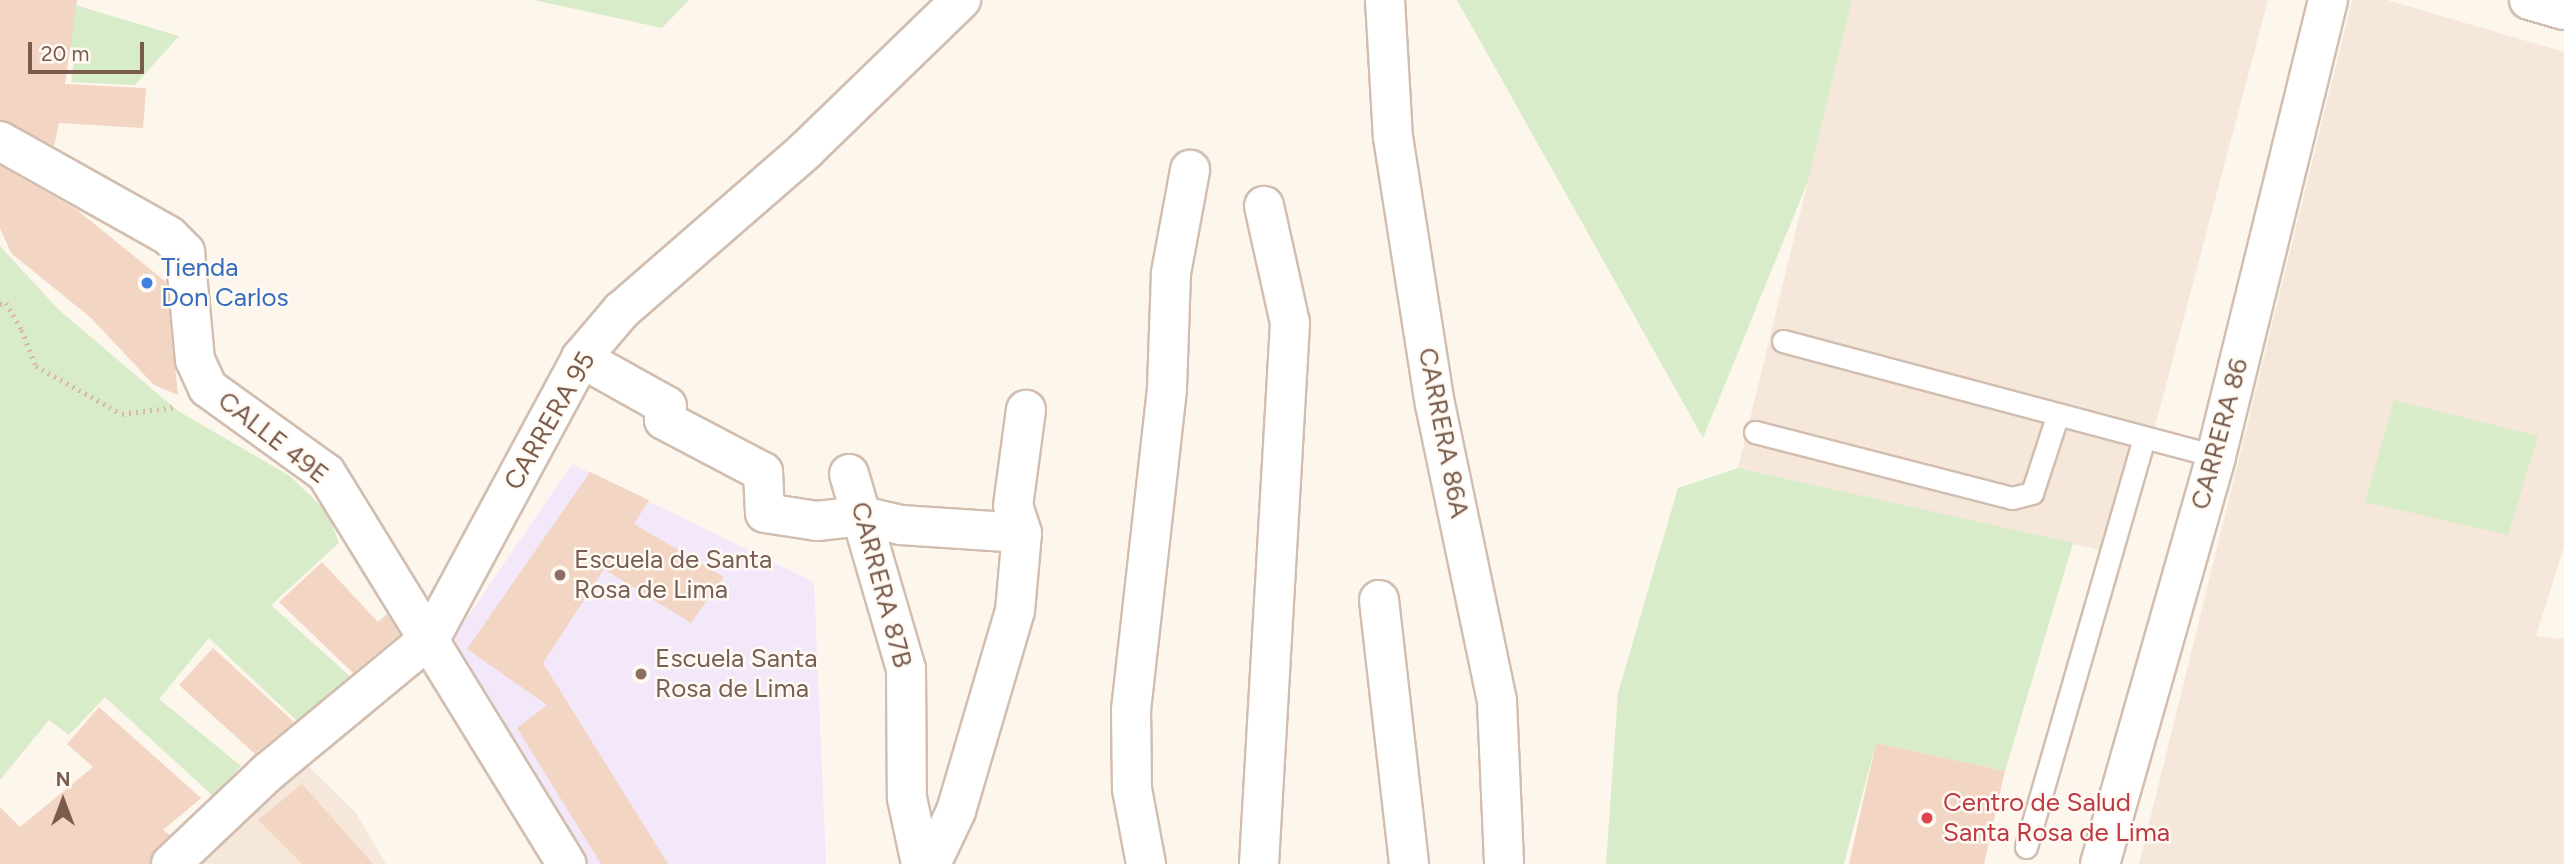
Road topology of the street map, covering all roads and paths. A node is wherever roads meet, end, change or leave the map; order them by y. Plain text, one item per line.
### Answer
1 (961, 0) edge
2 (1385, 0) edge
3 (2328, 0) edge
4 (0, 141) edge
5 (1190, 170) dead end
6 (1264, 206) dead end
7 (0, 304) edge
8 (1783, 341) dead end
9 (581, 358) junction
10 (224, 400) junction
11 (1026, 410) dead end
12 (2058, 414) junction
13 (1755, 432) dead end
14 (2144, 438) junction
15 (2216, 456) junction
16 (849, 474) dead end
17 (862, 516) junction
18 (1022, 533) junction
19 (1379, 600) dead end
20 (431, 638) junction
21 (2026, 847) dead end
22 (171, 864) edge
23 (567, 864) edge
24 (921, 864) edge
25 (931, 864) edge
26 (1146, 864) edge
27 (1259, 864) edge
28 (1409, 864) edge
29 (1504, 864) edge
30 (2100, 864) edge

1 - 9 street, CARRERA 95
2 - 29 street, CARRERA 86A
3 - 15 street, CARRERA 86
4 - 10 street, CALLE 49E
5 - 26 street
6 - 27 street
7 - 10 path
8 - 12 lane
9 - 17 street
9 - 20 street, CARRERA 95
10 - 20 street, CALLE 49E
11 - 18 street
12 - 13 lane
12 - 14 lane
14 - 15 lane
14 - 21 lane
15 - 30 street, CARRERA 86
16 - 17 street, CARRERA 87B
17 - 18 street
17 - 24 street, CARRERA 87B
18 - 25 street
19 - 28 street
20 - 22 street, CARRERA 95
20 - 23 street, CALLE 49E

